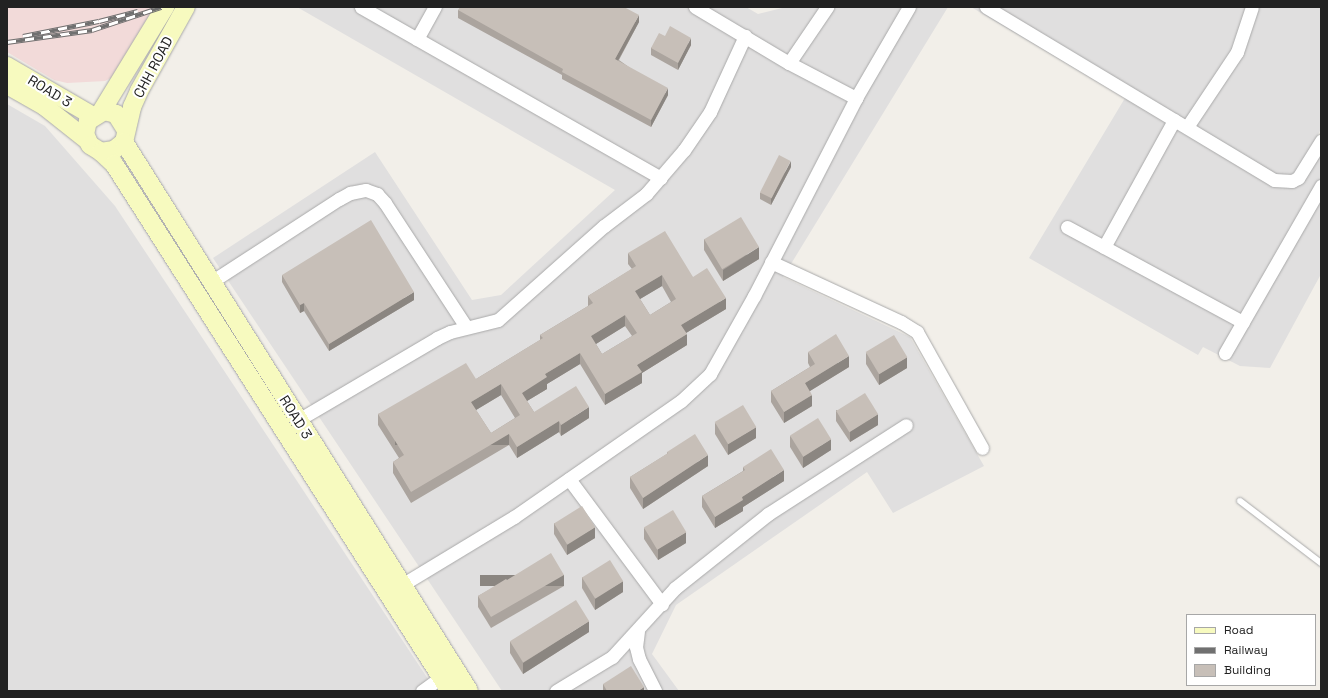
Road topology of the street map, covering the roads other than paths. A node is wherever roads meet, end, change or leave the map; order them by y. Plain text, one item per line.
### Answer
1 (165, 7) edge
2 (186, 7) edge
3 (361, 7) edge
4 (435, 7) edge
5 (695, 7) edge
6 (827, 7) edge
7 (909, 7) edge
8 (986, 7) edge
9 (1252, 7) edge
10 (745, 36) junction
11 (417, 39) junction
12 (789, 63) junction
13 (7, 66) edge
14 (7, 85) edge
15 (856, 98) junction
16 (97, 114) junction
17 (1174, 120) junction
18 (1187, 127) junction
19 (125, 136) junction
20 (87, 140) junction
21 (1321, 140) edge
22 (101, 152) junction
23 (661, 178) junction
24 (1321, 186) edge
25 (1068, 227) dead end
26 (1104, 247) junction
27 (771, 262) junction
28 (211, 282) junction
29 (1243, 322) junction
30 (466, 327) junction
31 (1226, 353) dead end
32 (298, 420) junction
33 (906, 425) dead end
34 (982, 448) dead end
35 (569, 479) junction
36 (1240, 501) dead end
37 (1321, 563) edge
38 (395, 589) junction
39 (662, 604) junction
40 (638, 631) junction
41 (448, 678) edge
42 (422, 691) edge
43 (469, 691) edge
44 (556, 691) edge
45 (655, 691) edge

1 - 16 street
2 - 19 street, CHH ROAD
3 - 11 street
4 - 11 street
5 - 10 street
6 - 12 street
7 - 15 street
8 - 17 street
9 - 18 street
10 - 12 street
10 - 23 street
11 - 23 street
12 - 15 street
13 - 16 street, ROAD 3
14 - 20 street, ROAD 3
15 - 27 street
16 - 19 street
16 - 20 street
17 - 18 street
17 - 26 street
18 - 21 street
19 - 22 street
19 - 28 street, ROAD 3
20 - 22 street
22 - 38 street, ROAD 3
23 - 30 street
24 - 29 street
25 - 26 street
26 - 29 street
27 - 34 street
27 - 35 street
28 - 30 street
28 - 32 street, ROAD 3
29 - 31 street
30 - 32 street
32 - 38 street, ROAD 3
33 - 39 street
35 - 38 street
35 - 39 street
36 - 37 lane
38 - 41 street, ROAD 3
39 - 40 street
40 - 44 street
40 - 45 street
41 - 42 street
41 - 43 street, ROAD 3

